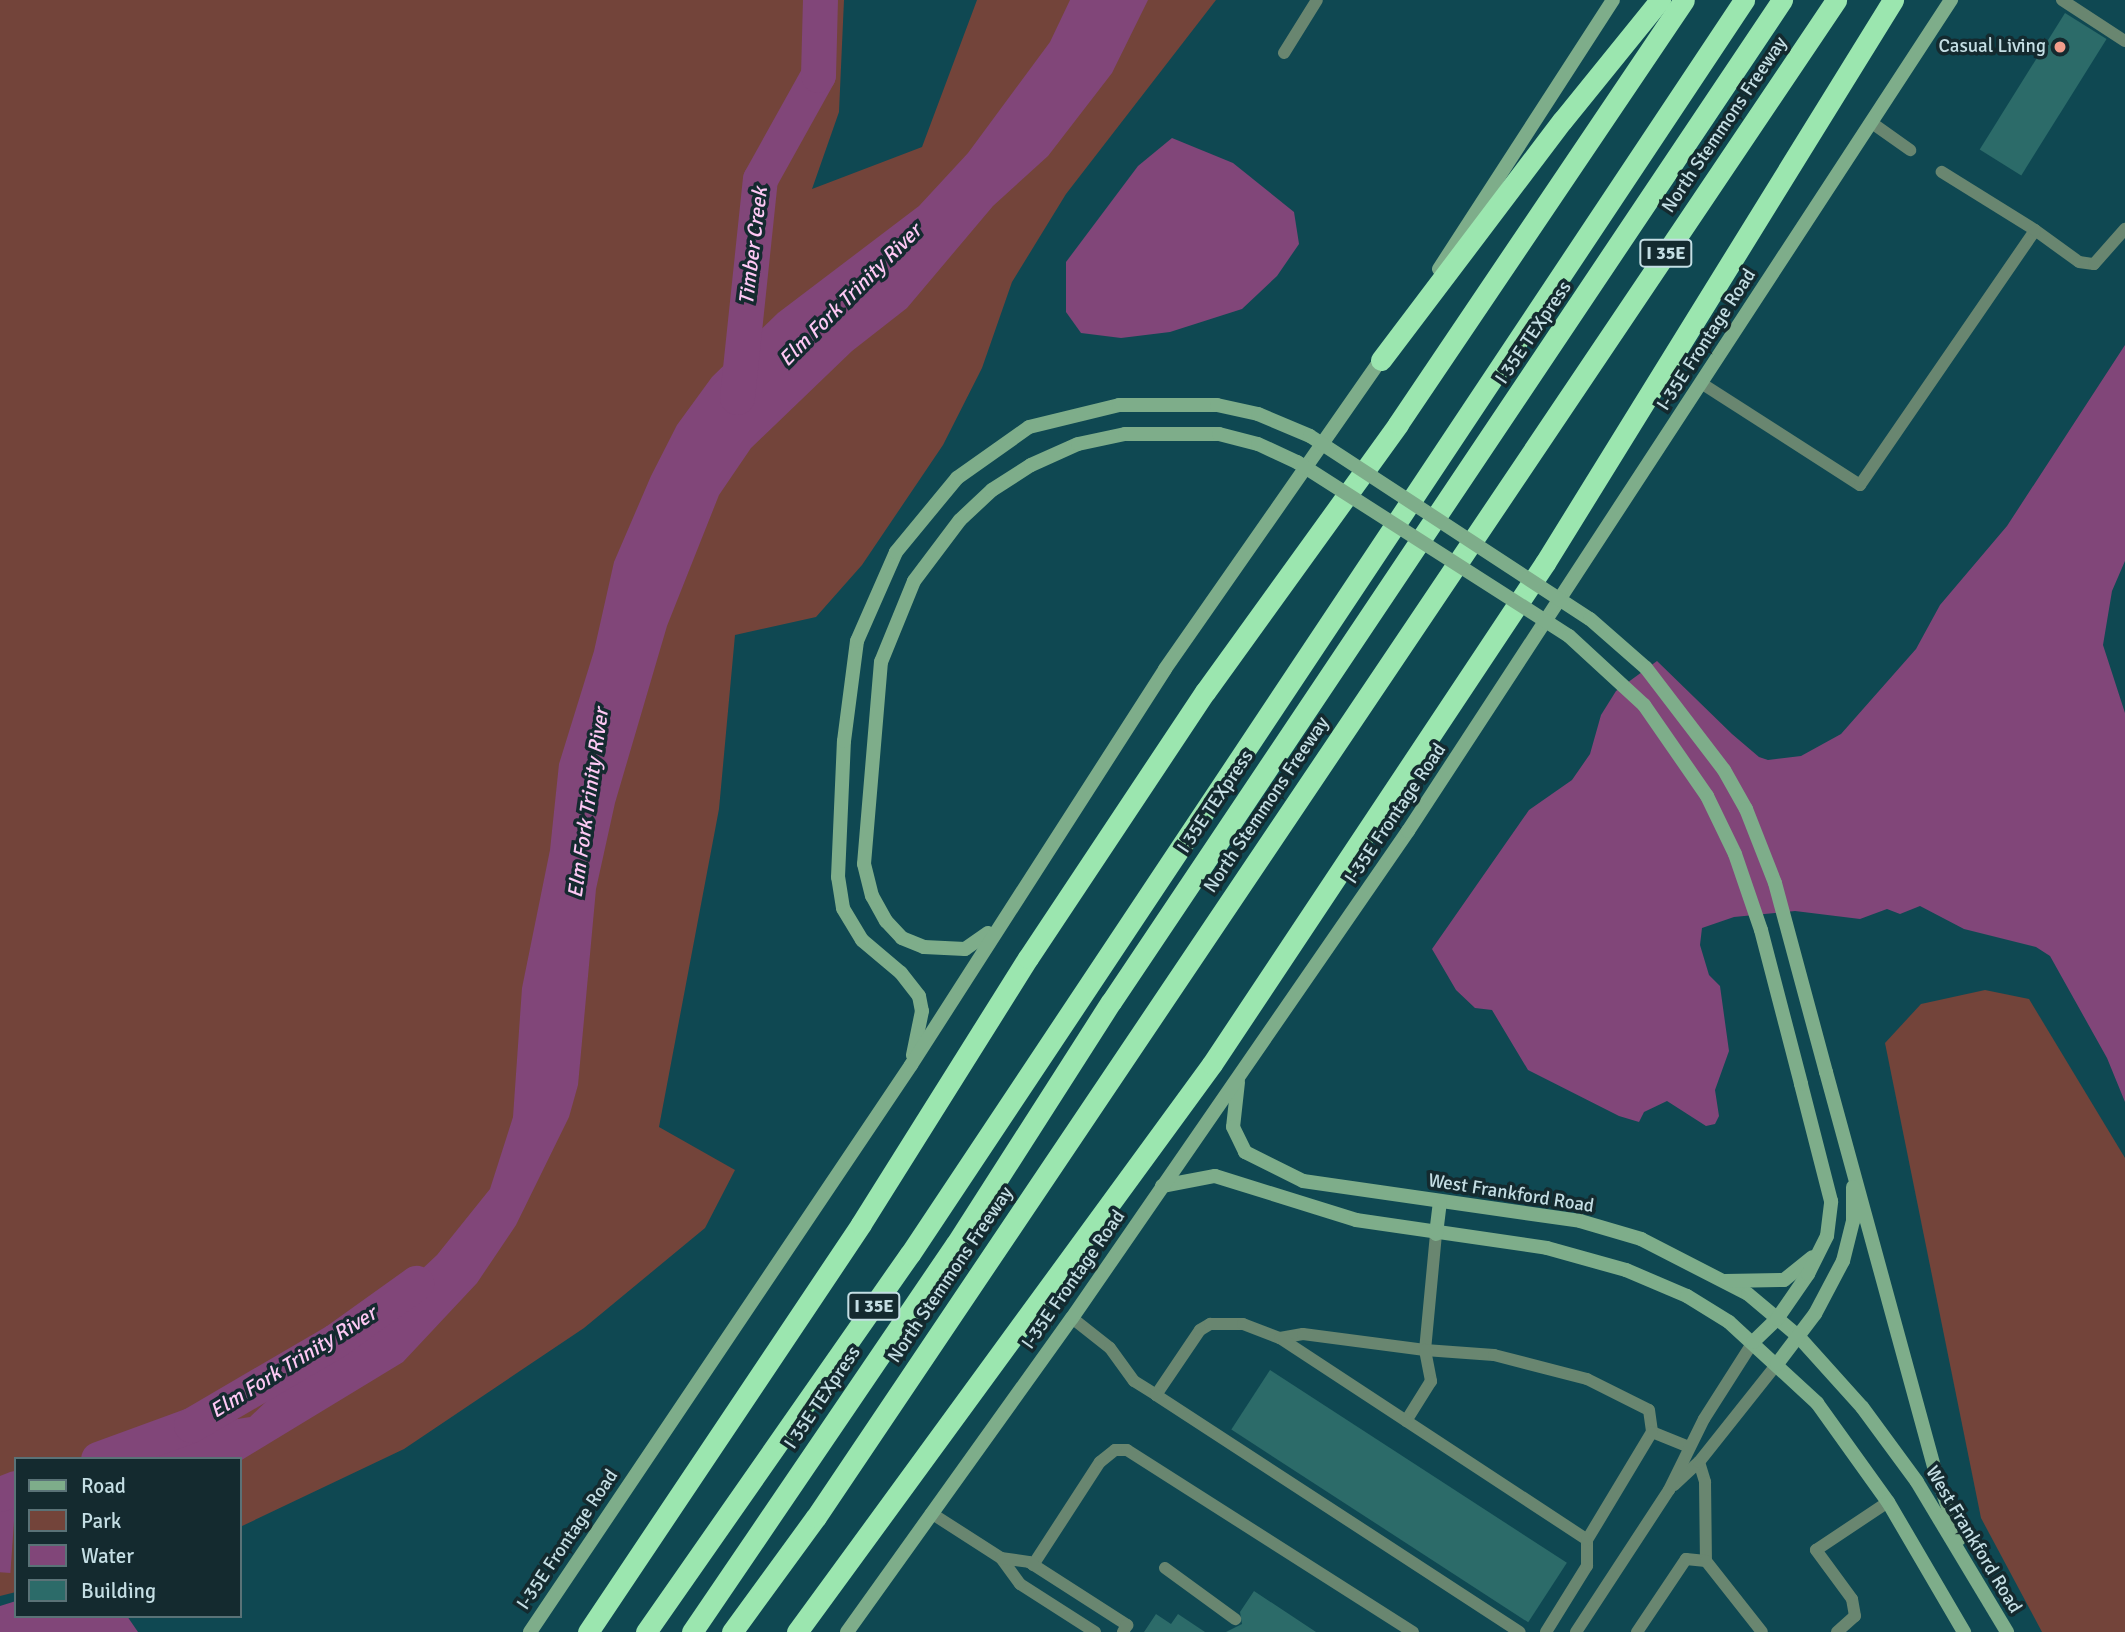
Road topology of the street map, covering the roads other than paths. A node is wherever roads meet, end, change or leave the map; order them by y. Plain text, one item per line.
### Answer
1 (1317, 0) edge
2 (1613, 0) edge
3 (1660, 0) edge
4 (1684, 0) edge
5 (1744, 0) edge
6 (1782, 0) edge
7 (1836, 0) edge
8 (1893, 0) edge
9 (1951, 0) edge
10 (2063, 0) edge
11 (2125, 41) edge
12 (1284, 53) dead end
13 (1872, 123) junction
14 (1910, 150) dead end
15 (1942, 172) dead end
16 (2125, 229) edge
17 (2035, 230) junction
18 (1381, 360) junction
19 (1701, 383) junction
20 (995, 928) junction
21 (911, 1065) junction
22 (1238, 1080) junction
23 (1853, 1168) junction
24 (1162, 1186) junction
25 (1440, 1203) junction
26 (1436, 1234) junction
27 (1824, 1243) junction
28 (1724, 1281) junction
29 (1072, 1318) junction
30 (1777, 1319) junction
31 (1798, 1336) junction
32 (1280, 1338) junction
33 (1753, 1342) junction
34 (1425, 1350) junction
35 (1777, 1364) junction
36 (1156, 1395) junction
37 (1406, 1421) junction
38 (1652, 1432) junction
39 (1689, 1447) junction
40 (1699, 1462) junction
41 (1669, 1490) junction
42 (1888, 1502) junction
43 (931, 1513) junction
44 (1587, 1540) junction
45 (1001, 1558) junction
46 (1706, 1561) junction
47 (1033, 1565) junction
48 (1969, 1567) junction
49 (1165, 1568) dead end
50 (1235, 1619) dead end
51 (1125, 1628) edge
52 (530, 1632) edge
53 (588, 1632) edge
54 (646, 1632) edge
55 (692, 1632) edge
56 (732, 1632) edge
57 (797, 1632) edge
58 (847, 1632) edge
59 (1095, 1632) edge
60 (1413, 1632) edge
61 (1519, 1632) edge
62 (1546, 1632) edge
63 (1576, 1632) edge
64 (1637, 1632) edge
65 (1762, 1632) edge
66 (1837, 1632) edge
67 (1964, 1632) edge
68 (2006, 1632) edge

1 - 12 lane
2 - 18 main road, I-35E Frontage Road
3 - 18 highway
4 - 53 highway
5 - 54 highway, I 35E
6 - 55 highway, I 35E TEXpress
7 - 56 highway, North Stemmons Freeway / I 35E
8 - 57 highway
9 - 13 main road, I-35E Frontage Road
10 - 11 lane
13 - 14 lane
13 - 19 main road, I-35E Frontage Road
15 - 17 lane
16 - 17 lane
17 - 19 lane
18 - 20 main road, I-35E Frontage Road
19 - 22 main road, I-35E Frontage Road
20 - 21 main road, I-35E Frontage Road
20 - 27 main road, bridge
21 - 23 main road, bridge
21 - 52 main road, I-35E Frontage Road
22 - 24 main road, I-35E Frontage Road
22 - 25 main road, West Frankford Road
23 - 31 main road
23 - 48 main road
24 - 26 main road
24 - 29 main road, I-35E Frontage Road
25 - 26 main road
25 - 28 main road, West Frankford Road
26 - 33 main road
26 - 34 lane
27 - 28 main road
27 - 30 main road
28 - 30 main road, West Frankford Road
29 - 36 lane
29 - 43 main road, I-35E Frontage Road
30 - 31 main road, West Frankford Road
30 - 33 main road
31 - 35 main road
31 - 48 main road, West Frankford Road
32 - 34 lane
32 - 36 lane
32 - 37 lane
33 - 35 main road
33 - 39 lane
34 - 37 lane
34 - 38 lane
35 - 40 lane
35 - 42 main road
36 - 61 lane
37 - 44 lane
38 - 39 lane
38 - 44 lane
39 - 41 lane
40 - 41 lane
40 - 46 lane
41 - 63 lane
42 - 66 lane
42 - 67 main road
43 - 45 lane
43 - 58 main road, I-35E Frontage Road
44 - 62 lane
45 - 47 lane
45 - 59 lane
46 - 64 lane
46 - 65 lane
47 - 51 lane
47 - 60 lane
48 - 68 main road, West Frankford Road
49 - 50 lane

